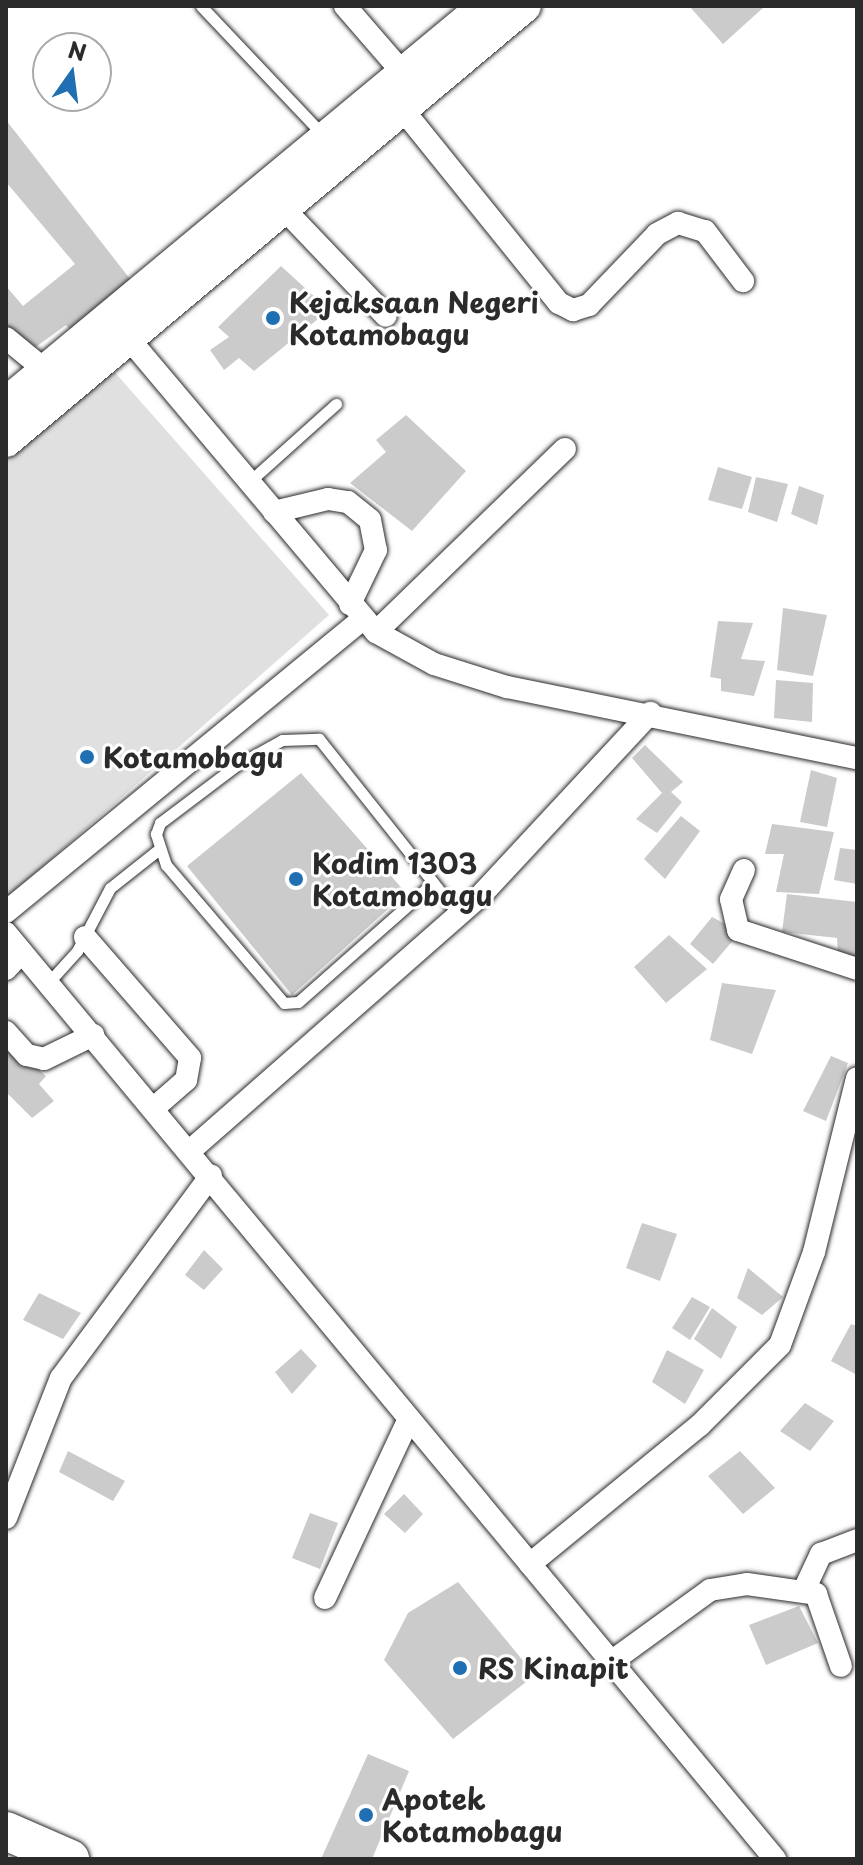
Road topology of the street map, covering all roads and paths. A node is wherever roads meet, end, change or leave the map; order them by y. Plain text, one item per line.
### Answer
1 (201, 6) edge
2 (345, 6) edge
3 (525, 6) edge
4 (475, 17) edge
5 (404, 74) junction
6 (403, 110) junction
7 (329, 140) junction
8 (285, 210) junction
9 (743, 281) dead end
10 (386, 316) dead end
11 (123, 331) junction
12 (6, 338) edge
13 (46, 371) junction
14 (6, 403) edge
15 (336, 404) dead end
16 (6, 441) edge
17 (565, 449) dead end
18 (249, 482) junction
19 (274, 512) junction
20 (363, 618) junction
21 (650, 713) junction
22 (857, 758) edge
23 (158, 850) junction
24 (744, 870) dead end
25 (433, 883) junction
26 (6, 912) edge
27 (459, 915) junction
28 (6, 933) edge
29 (85, 937) junction
30 (22, 952) junction
31 (6, 969) edge
32 (857, 969) edge
33 (48, 983) junction
34 (6, 1032) edge
35 (93, 1035) junction
36 (857, 1078) edge
37 (155, 1107) junction
38 (192, 1149) junction
39 (211, 1175) junction
40 (409, 1419) junction
41 (6, 1518) edge
42 (857, 1540) edge
43 (530, 1564) junction
44 (805, 1588) junction
45 (325, 1598) dead end
46 (611, 1662) junction
47 (841, 1666) dead end
48 (6, 1831) edge
49 (70, 1859) edge
50 (775, 1859) edge

1 - 7 lane
2 - 5 street
3 - 4 main road
4 - 5 main road
4 - 6 main road
5 - 7 main road
6 - 8 main road
6 - 9 street
7 - 11 main road
8 - 10 street
8 - 11 main road
11 - 13 main road
11 - 16 main road
11 - 18 street
12 - 13 street
13 - 14 main road
15 - 18 lane
17 - 20 street
18 - 19 street
19 - 20 street
19 - 20 street
20 - 21 street
20 - 26 street
21 - 22 street
21 - 27 street
23 - 25 lane
23 - 25 lane
23 - 29 lane
24 - 32 street
25 - 27 lane
27 - 38 street
28 - 30 street
29 - 33 lane
29 - 37 street
30 - 31 street
30 - 33 street
33 - 35 street
34 - 35 street
35 - 37 street
36 - 43 street
37 - 38 street
38 - 39 street
39 - 40 street
39 - 41 street
40 - 43 street
40 - 45 street
42 - 44 street
43 - 46 street
44 - 46 street
44 - 47 street
46 - 50 street
48 - 49 highway

